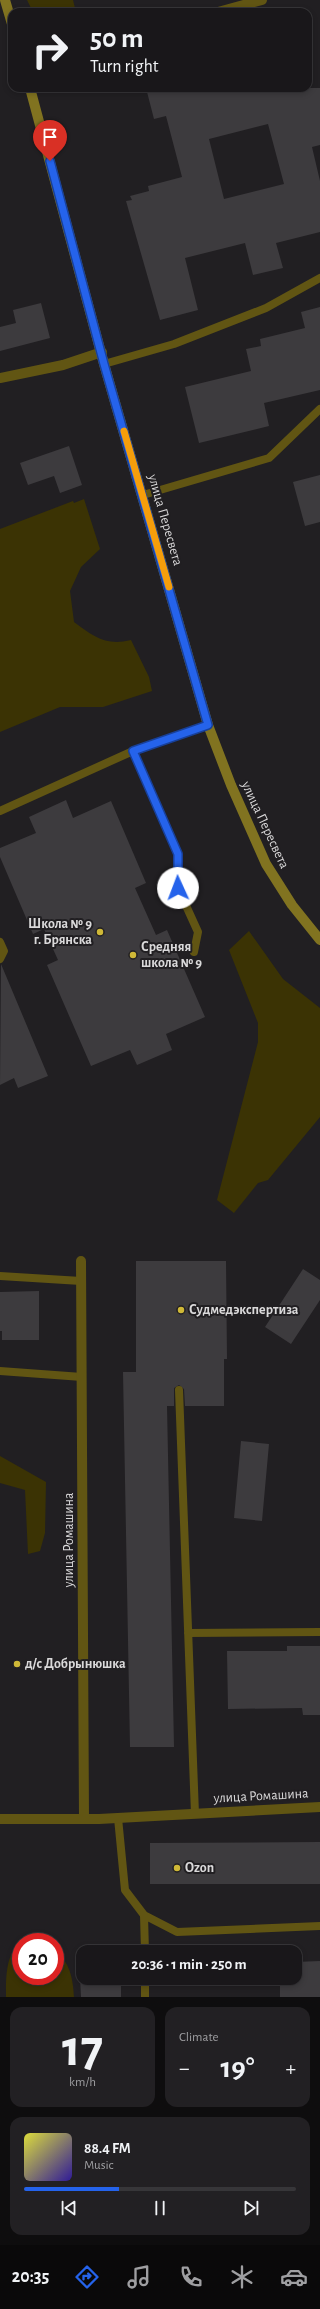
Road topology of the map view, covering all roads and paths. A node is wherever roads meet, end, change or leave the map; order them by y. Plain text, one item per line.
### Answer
1 (5, 0) edge
2 (262, 0) edge
3 (233, 8) edge
4 (8, 10) edge
5 (31, 92) edge
6 (320, 278) edge
7 (102, 352) junction
8 (104, 364) junction
9 (0, 378) edge
10 (320, 409) edge
11 (143, 495) junction
12 (208, 725) junction
13 (133, 751) junction
14 (0, 811) edge
15 (320, 940) edge
16 (0, 942) edge
17 (194, 952) dead end
18 (0, 959) edge
19 (81, 1261) dead end
20 (0, 1276) edge
21 (81, 1281) junction
22 (0, 1371) edge
23 (82, 1377) junction
24 (179, 1390) dead end
25 (320, 1632) edge
26 (188, 1633) junction
27 (320, 1807) edge
28 (195, 1814) junction
29 (118, 1818) junction
30 (0, 1819) edge
31 (84, 1819) junction
32 (144, 1915) junction
33 (320, 1926) edge
34 (145, 1945) edge
35 (145, 1985) edge
36 (145, 1997) edge

1 - 4 main road
2 - 3 street
5 - 7 main road, улица Пересвета
6 - 8 lane
7 - 8 main road, улица Пересвета
7 - 9 street
8 - 11 main road, улица Пересвета
10 - 11 lane
11 - 12 main road, улица Пересвета
12 - 13 lane
12 - 15 main road, улица Пересвета
13 - 14 lane
13 - 17 lane
16 - 18 lane
19 - 21 street, улица Ромашина
20 - 21 lane
21 - 23 street, улица Ромашина
22 - 23 lane
23 - 31 street, улица Ромашина
24 - 26 lane
25 - 26 lane
26 - 28 lane
27 - 28 street, улица Ромашина
28 - 29 street, улица Ромашина
29 - 31 street, улица Ромашина
29 - 32 lane
30 - 31 street, улица Ромашина
32 - 33 lane
32 - 34 lane
35 - 36 lane

